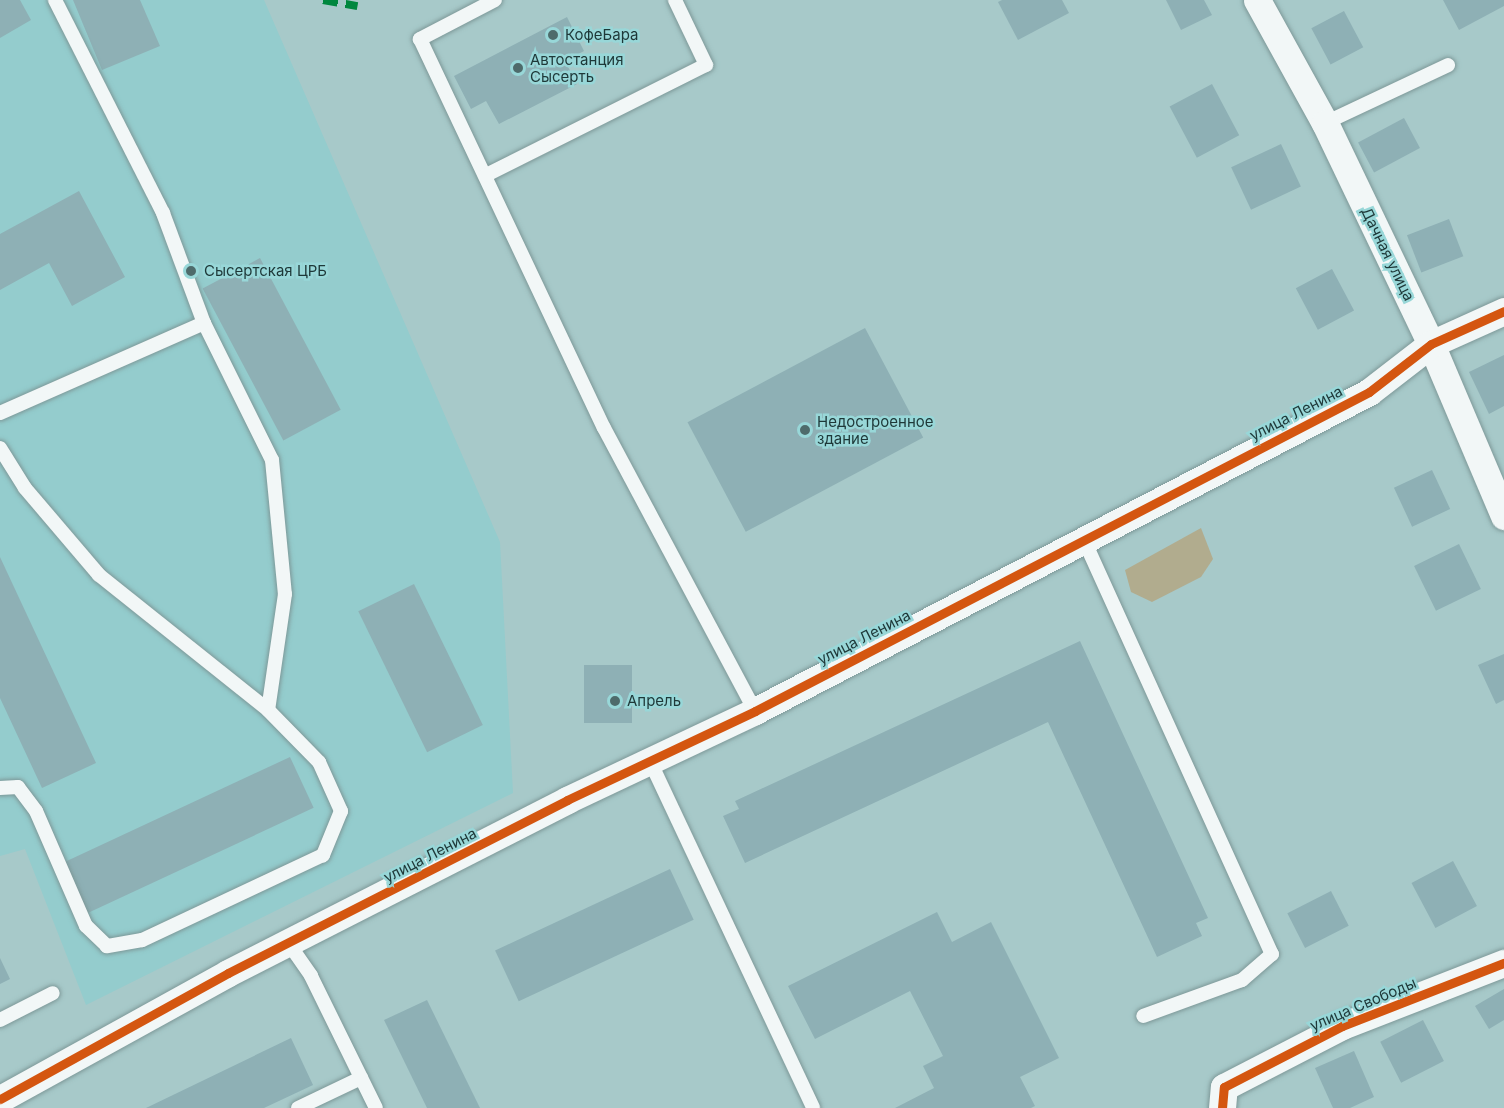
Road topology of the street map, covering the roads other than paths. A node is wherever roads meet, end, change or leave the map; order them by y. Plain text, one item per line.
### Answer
1 (55, 0) edge
2 (495, 0) edge
3 (675, 0) edge
4 (1257, 0) edge
5 (1448, 65) dead end
6 (1325, 123) junction
7 (486, 176) junction
8 (1504, 311) edge
9 (204, 323) junction
10 (1431, 344) junction
11 (0, 413) edge
12 (0, 448) edge
13 (1504, 516) edge
14 (1084, 540) junction
15 (268, 710) junction
16 (755, 711) junction
17 (650, 761) junction
18 (0, 788) edge
19 (289, 944) junction
20 (1504, 963) edge
21 (53, 993) dead end
22 (1143, 1016) dead end
23 (0, 1020) edge
24 (361, 1078) junction
25 (0, 1099) edge
26 (298, 1108) edge
27 (376, 1108) edge
28 (813, 1108) edge
29 (1222, 1108) edge

1 - 9 lane
2 - 7 lane
3 - 7 lane
4 - 6 street, Дачная улица
5 - 6 lane
6 - 10 street, Дачная улица
7 - 16 lane
8 - 10 street, улица Ленина
9 - 11 lane
9 - 15 lane
10 - 13 street, Дачная улица
10 - 14 street, улица Ленина
12 - 15 lane
14 - 16 street, улица Ленина
14 - 22 lane
15 - 18 lane
16 - 17 street, улица Ленина
17 - 19 street, улица Ленина
17 - 28 lane
19 - 24 lane
19 - 25 street, улица Ленина
20 - 29 street, улица Свободы
21 - 23 lane
24 - 26 lane
24 - 27 lane

